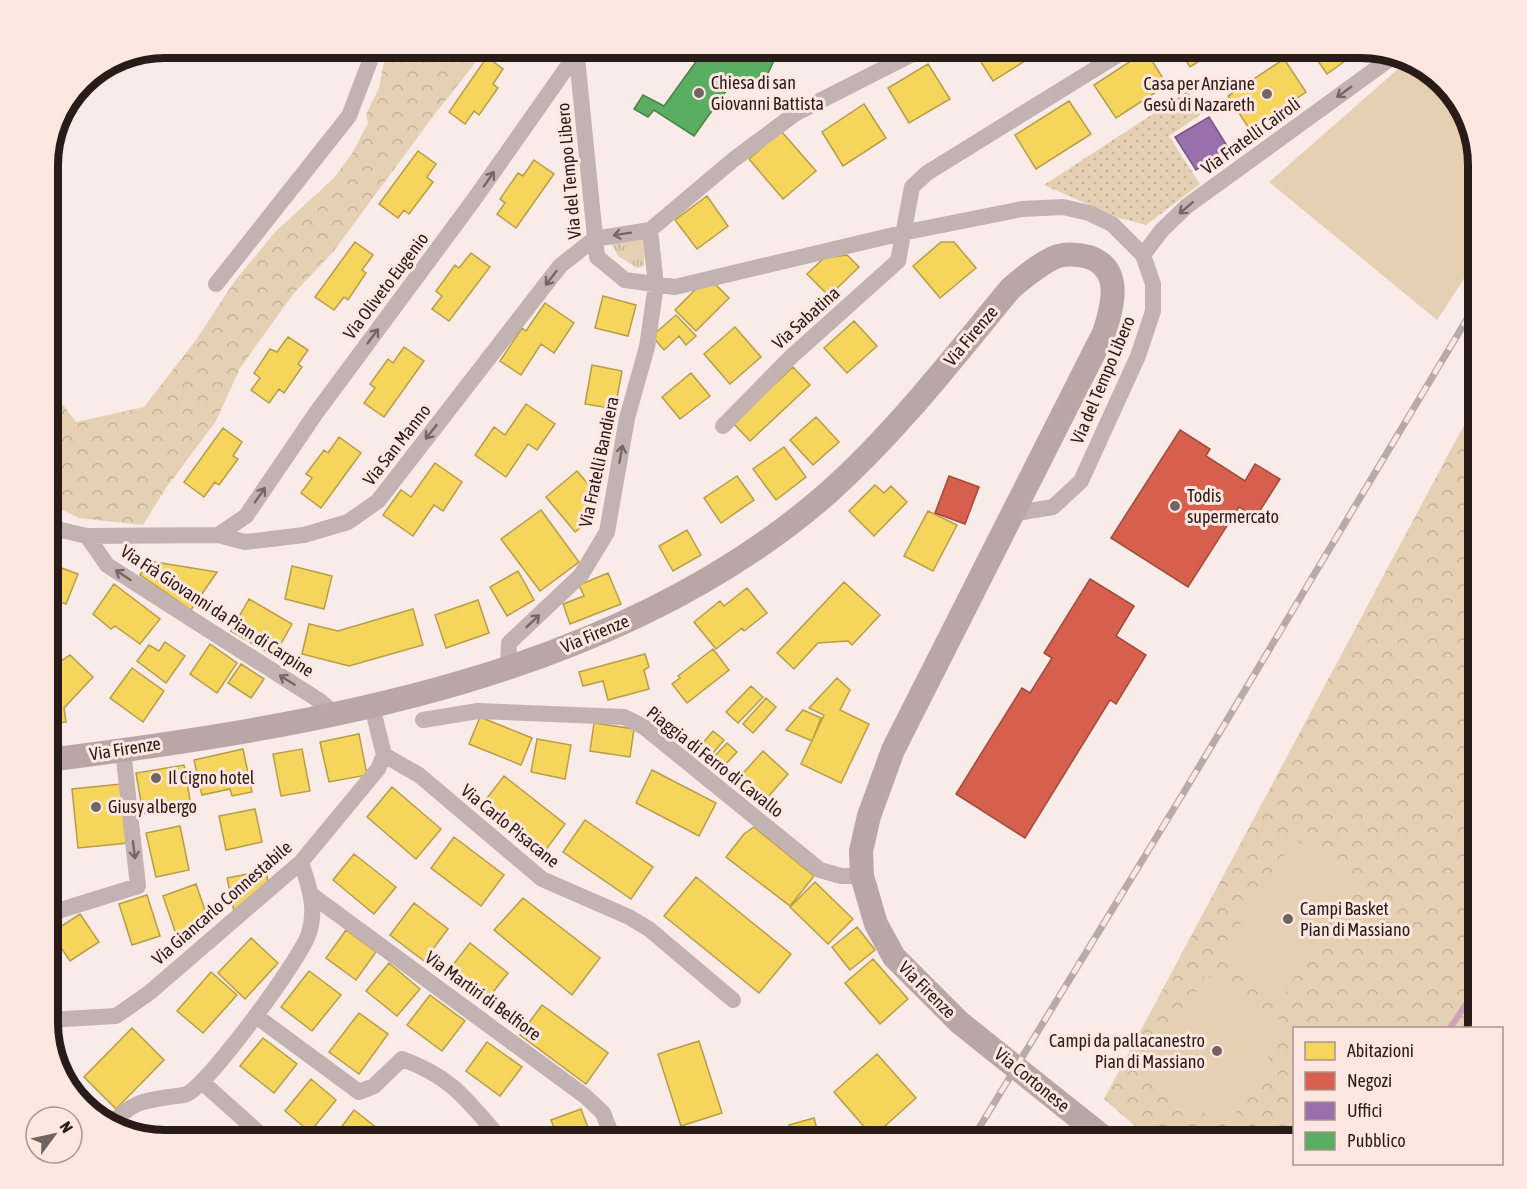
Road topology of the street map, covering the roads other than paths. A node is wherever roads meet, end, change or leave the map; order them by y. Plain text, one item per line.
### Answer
1 (904, 58) edge
2 (1113, 58) edge
3 (371, 59) edge
4 (571, 59) edge
5 (578, 59) edge
6 (1386, 61) edge
7 (650, 230) junction
8 (902, 233) junction
9 (594, 239) junction
10 (1143, 255) junction
11 (216, 284) dead end
12 (656, 285) junction
13 (723, 426) dead end
14 (1010, 514) junction
15 (59, 530) edge
16 (218, 535) junction
17 (87, 536) junction
18 (508, 669) junction
19 (372, 705) junction
20 (335, 714) junction
21 (423, 720) dead end
22 (123, 750) junction
23 (384, 755) junction
24 (59, 759) edge
25 (301, 862) junction
26 (862, 876) junction
27 (313, 896) junction
28 (59, 911) edge
29 (733, 1000) dead end
30 (256, 1016) junction
31 (59, 1019) edge
32 (984, 1041) joint
33 (202, 1082) junction
34 (117, 1118) edge
35 (256, 1130) edge
36 (493, 1130) dead end
37 (610, 1130) edge
38 (1094, 1130) edge

1 - 7 street
2 - 8 street
3 - 11 street
16 -> 4 street, Via Oliveto Eugenio
5 - 9 street, Via del Tempo Libero
6 -> 10 street, Via Fratelli Cairoli
7 -> 9 street
7 - 12 street, Via Fratelli Bandiera
8 - 10 street, Via del Tempo Libero
8 - 12 street, Via del Tempo Libero
8 - 13 street, Via Sabatina
9 - 12 street, Via del Tempo Libero
9 -> 16 street, Via San Manno
10 - 14 street, Via del Tempo Libero
18 -> 12 street, Via Fratelli Bandiera
14 - 18 main road, Via Firenze
14 - 26 main road, Via Firenze
15 - 17 street
16 - 17 street, Via San Manno
20 -> 17 street, Via Frà Giovanni da Pian di Carpine
18 - 19 main road, Via Firenze
19 - 20 main road, Via Firenze
19 - 23 street
20 - 22 main road, Via Firenze
21 - 26 street, Piaggia di Ferro di Cavallo
22 - 24 main road, Via Firenze
22 -> 28 street
23 - 25 street, Via Giancarlo Connestabile
23 - 29 street, Via Carlo Pisacane
25 - 27 street
25 - 31 street, Via Giancarlo Connestabile
26 - 32 main road, Via Firenze
27 - 30 street
27 - 37 street, Via Martiri di Belfiore
30 - 33 street
30 - 36 street
32 - 38 main road, Via Cortonese
33 - 34 street
33 - 35 street

